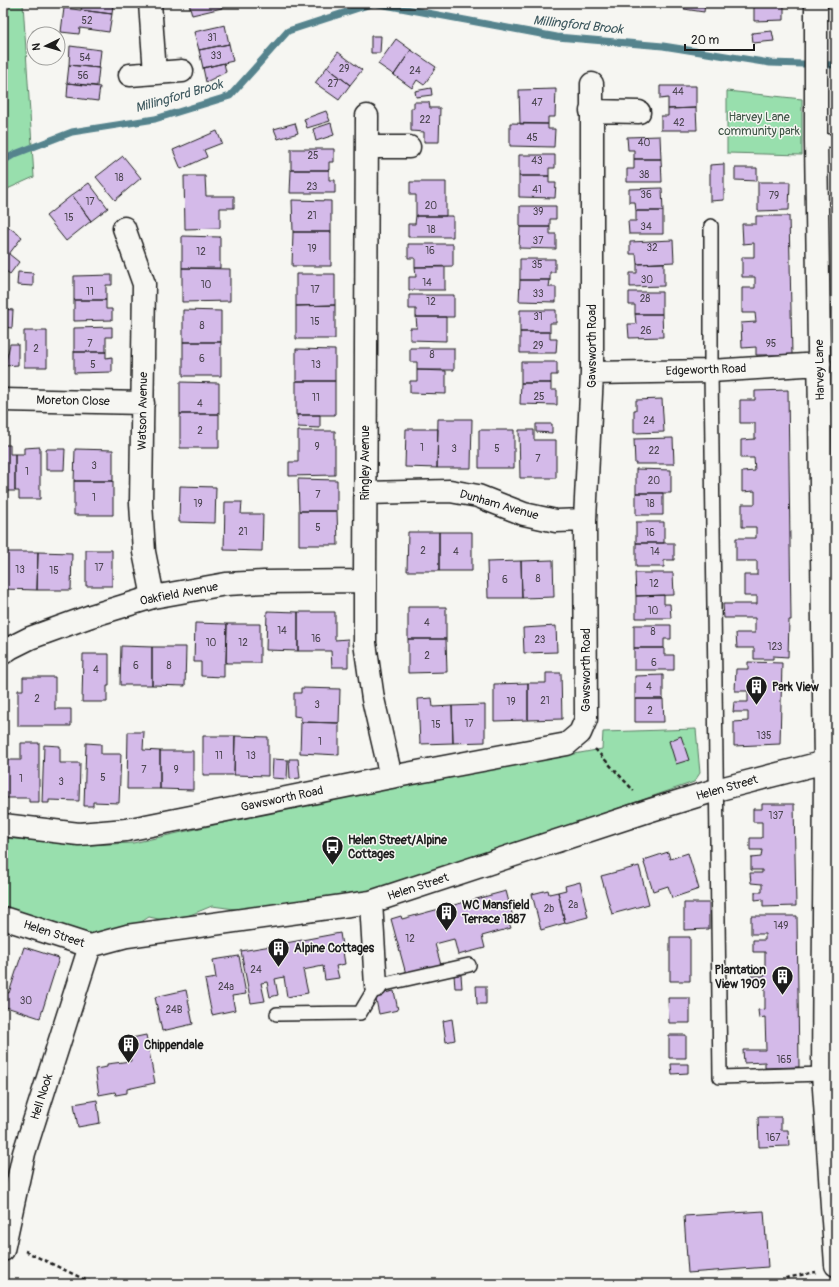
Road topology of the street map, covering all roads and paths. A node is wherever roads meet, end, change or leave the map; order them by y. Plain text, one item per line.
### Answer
1 (150, 3) edge
2 (816, 3) edge
3 (182, 71) dead end
4 (155, 73) junction
5 (130, 75) dead end
6 (592, 84) dead end
7 (591, 111) junction
8 (638, 112) dead end
9 (367, 116) dead end
10 (826, 141) edge
11 (367, 147) junction
12 (409, 147) dead end
13 (711, 226) dead end
14 (124, 228) dead end
15 (820, 364) junction
16 (711, 371) junction
17 (592, 372) junction
18 (3, 400) edge
19 (143, 403) junction
20 (365, 492) junction
21 (585, 520) junction
22 (364, 581) junction
23 (153, 597) junction
24 (3, 653) edge
25 (580, 733) junction
26 (824, 762) junction
27 (391, 777) junction
28 (716, 790) junction
29 (651, 810) junction
30 (3, 825) edge
31 (371, 902) junction
32 (3, 918) edge
33 (90, 946) junction
34 (469, 965) dead end
35 (376, 986) junction
36 (277, 1014) dead end
37 (823, 1074) junction
38 (4, 1246) edge
39 (829, 1268) edge
40 (94, 1284) edge
41 (782, 1284) edge

1 - 4 street
2 - 10 street, Harvey Lane
3 - 4 street
4 - 5 street
6 - 7 street, Gawsworth Road
7 - 8 street
7 - 17 street, Gawsworth Road
9 - 11 street, Ringley Avenue
10 - 15 street, Harvey Lane
11 - 12 street
11 - 20 street, Ringley Avenue
13 - 16 lane
14 - 19 street, Watson Avenue
15 - 16 street, Edgeworth Road
15 - 26 street, Harvey Lane
16 - 17 street, Edgeworth Road
16 - 28 lane
17 - 21 street, Gawsworth Road
18 - 19 street, Moreton Close
19 - 23 street, Watson Avenue
20 - 21 street, Dunham Avenue
20 - 22 street, Ringley Avenue
21 - 25 street, Gawsworth Road
22 - 23 street, Oakfield Avenue
22 - 27 street, Ringley Avenue
23 - 24 street, Oakfield Avenue
25 - 27 street, Gawsworth Road
25 - 29 path
26 - 28 street, Helen Street
26 - 37 street, Harvey Lane
27 - 30 street, Gawsworth Road
28 - 29 street, Helen Street
28 - 37 lane
29 - 31 street, Helen Street
31 - 33 street, Helen Street
31 - 35 street
32 - 33 street, Helen Street
33 - 38 street, Hell Nook
34 - 35 lane
35 - 36 lane
37 - 39 street, Harvey Lane
38 - 40 path
39 - 41 path

